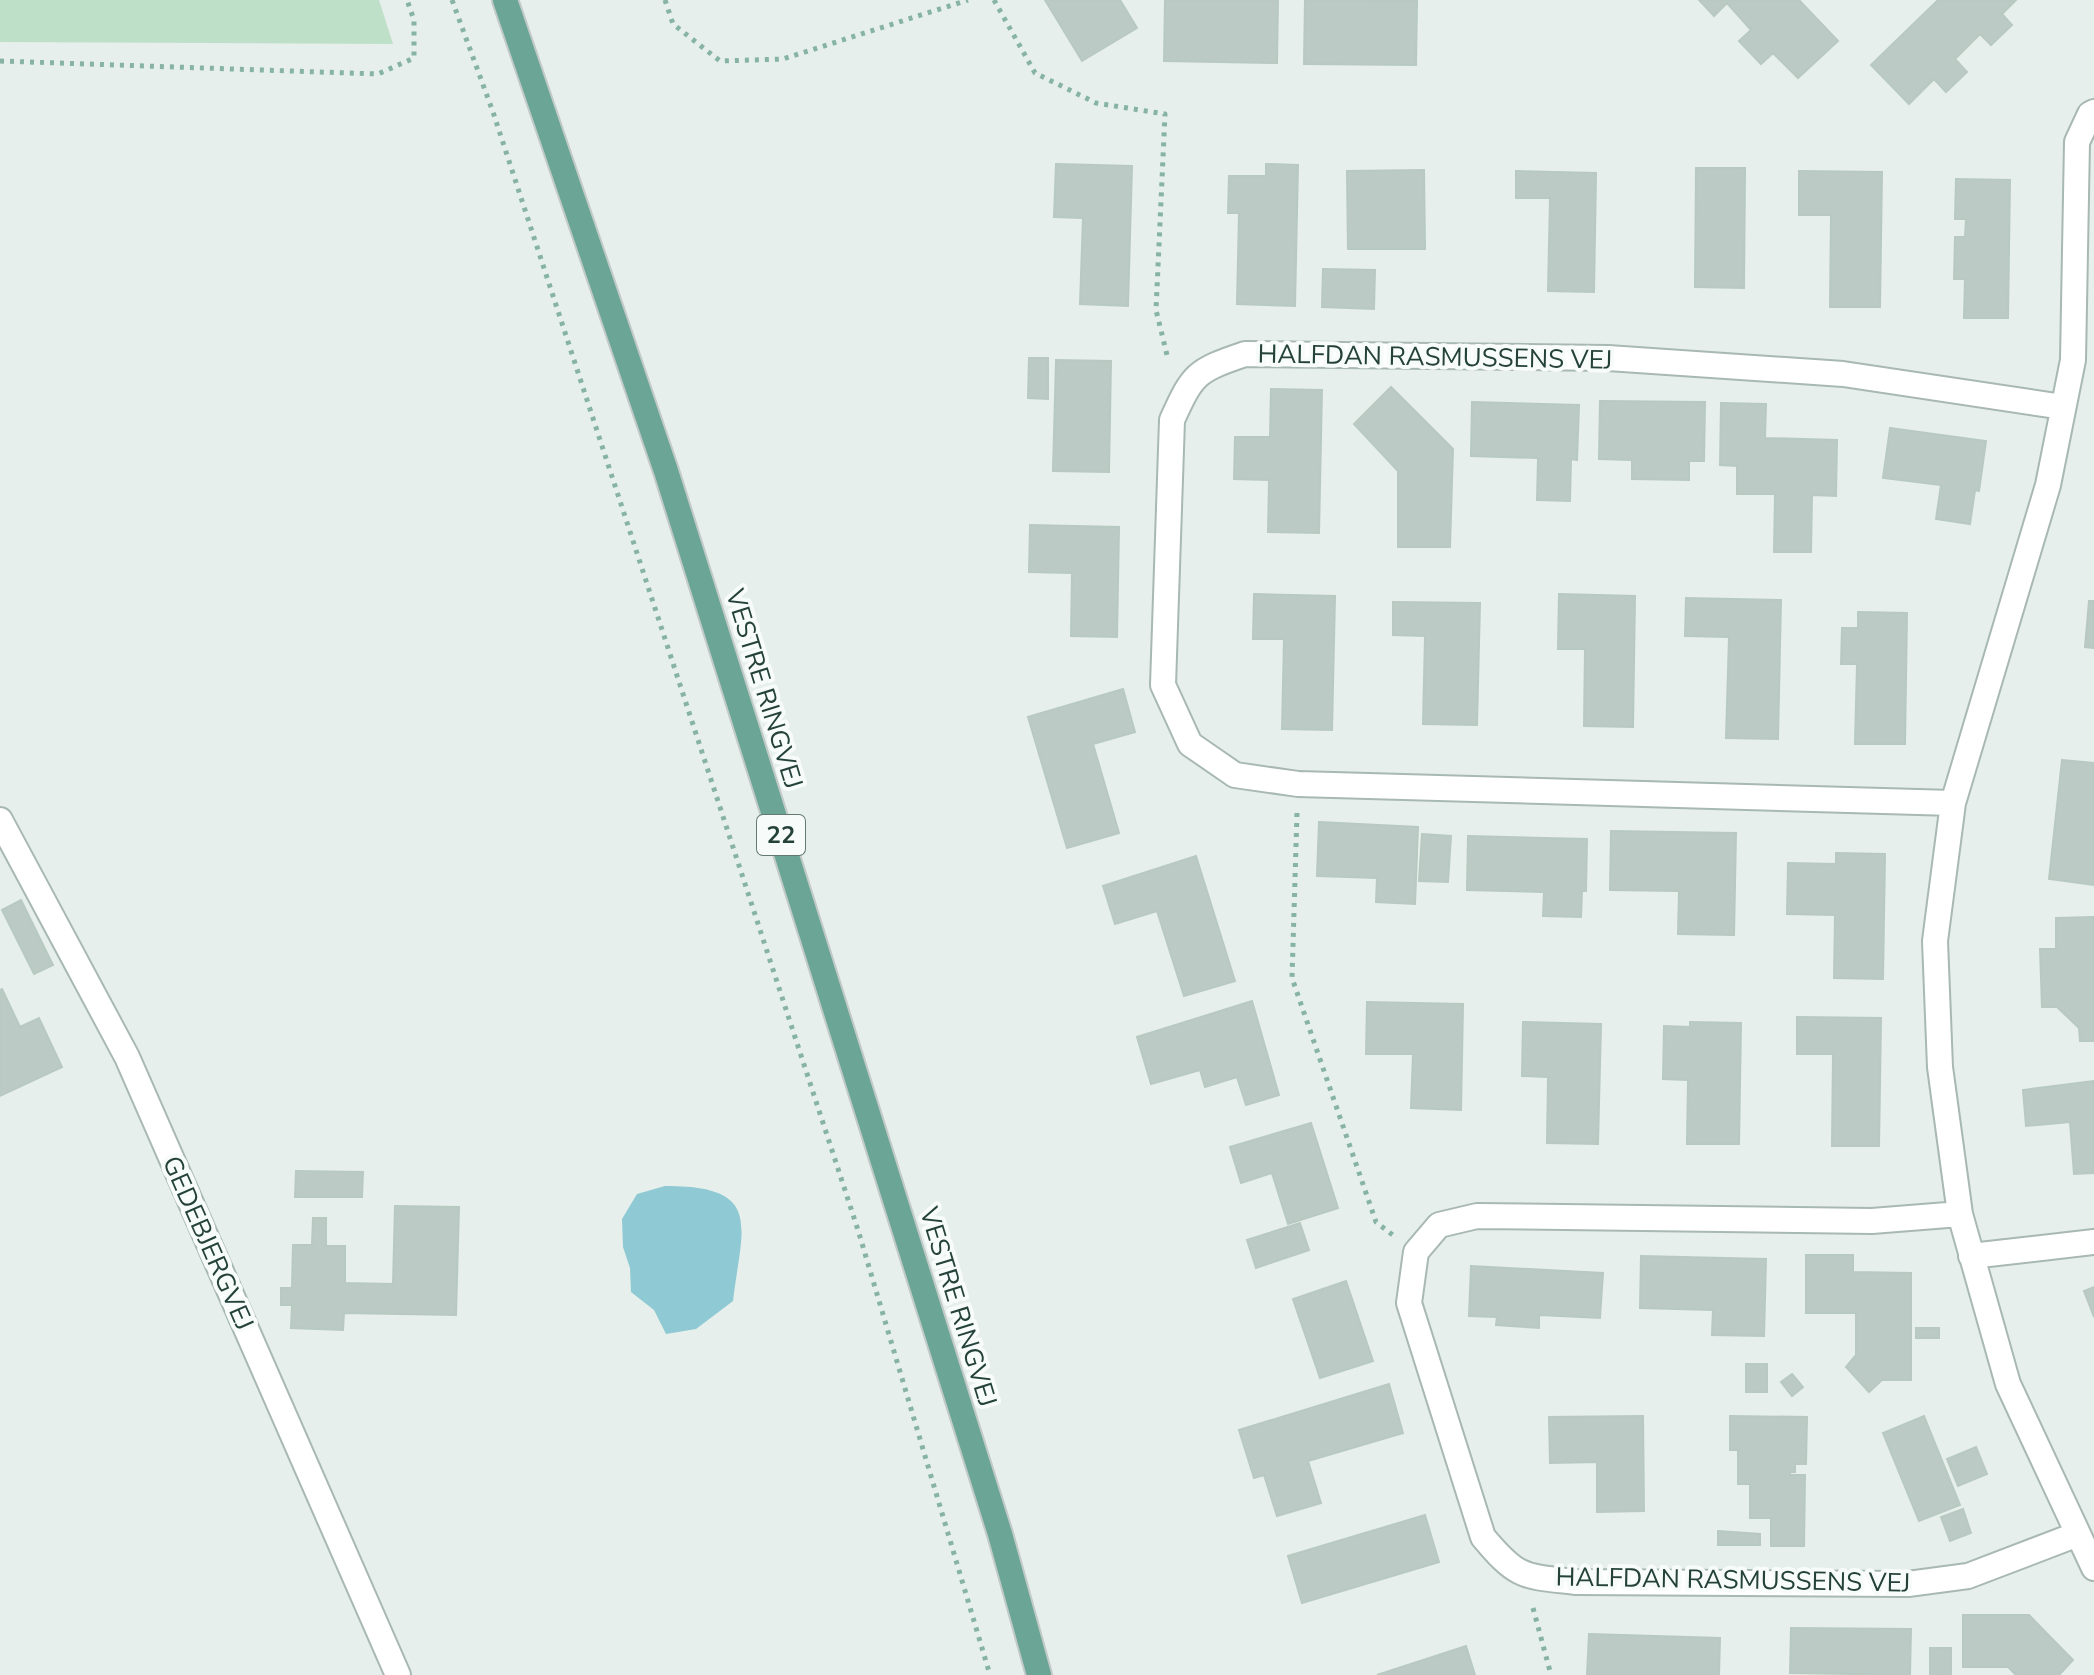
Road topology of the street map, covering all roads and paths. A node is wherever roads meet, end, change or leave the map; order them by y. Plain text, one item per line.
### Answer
1 (407, 0) edge
2 (452, 0) edge
3 (505, 0) edge
4 (665, 0) edge
5 (968, 0) edge
6 (994, 0) edge
7 (0, 61) edge
8 (2094, 112) edge
9 (2084, 361) edge
10 (1190, 382) junction
11 (2063, 407) junction
12 (1298, 784) junction
13 (1953, 803) junction
14 (0, 820) edge
15 (1960, 1214) junction
16 (2094, 1242) edge
17 (1416, 1252) junction
18 (1971, 1256) junction
19 (2078, 1534) junction
20 (2094, 1568) edge
21 (1524, 1576) junction
22 (398, 1675) edge
23 (990, 1675) edge
24 (1039, 1675) edge
25 (1551, 1675) edge

1 - 7 path
2 - 23 path
3 - 24 main road, VESTRE RINGVEJ / 22
4 - 5 path
6 - 10 path
8 - 9 street
9 - 11 street
10 - 11 street, HALFDAN RASMUSSENS VEJ
10 - 12 street
11 - 13 street
12 - 13 street
12 - 17 path
13 - 15 street
14 - 22 street, GEDEBJERGVEJ
15 - 17 street
15 - 18 street
16 - 18 street
17 - 21 street, HALFDAN RASMUSSENS VEJ
18 - 19 street
19 - 20 street
19 - 21 street, HALFDAN RASMUSSENS VEJ
21 - 25 path

